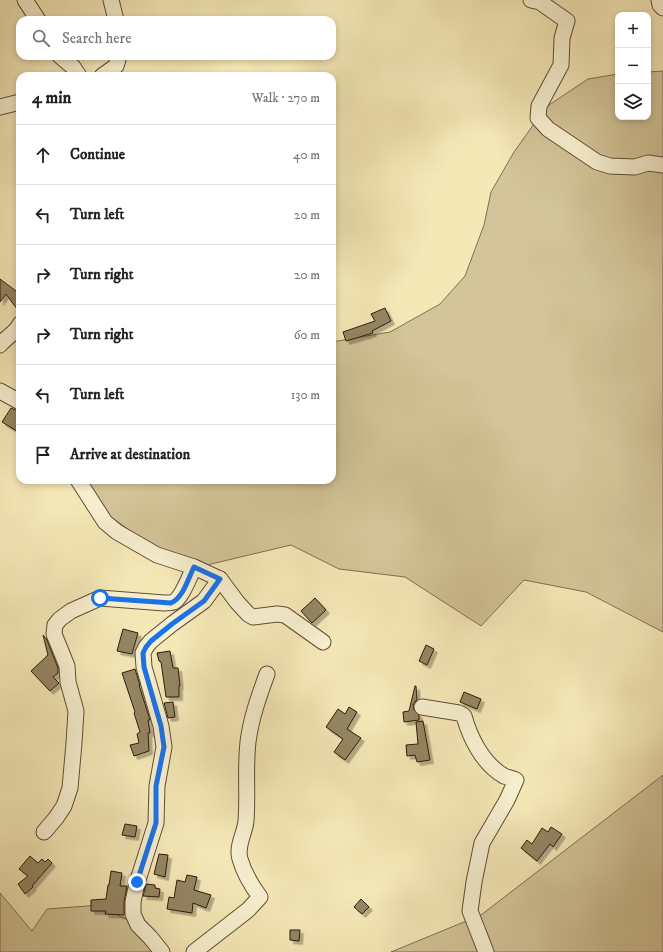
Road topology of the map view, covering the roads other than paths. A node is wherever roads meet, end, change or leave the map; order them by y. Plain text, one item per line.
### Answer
1 (25, 0) edge
2 (111, 0) edge
3 (659, 0) edge
4 (537, 1) edge
5 (663, 8) edge
6 (35, 16) edge
7 (115, 16) edge
8 (65, 60) edge
9 (118, 60) edge
10 (76, 72) edge
11 (108, 72) edge
12 (16, 103) edge
13 (0, 107) edge
14 (663, 165) edge
15 (16, 331) edge
16 (0, 345) edge
17 (0, 391) edge
18 (16, 400) edge
19 (81, 484) edge
20 (194, 567) junction
21 (220, 579) junction
22 (323, 642) dead end
23 (267, 674) dead end
24 (422, 707) dead end
25 (44, 832) dead end
26 (162, 952) edge
27 (194, 952) edge
28 (486, 952) edge

1 - 6 street
2 - 7 street
3 - 5 street
4 - 14 street
8 - 10 street
9 - 11 street
12 - 13 street
15 - 16 street
17 - 18 street
19 - 20 street
20 - 21 street
20 - 25 street
21 - 22 street
21 - 26 street
23 - 27 street
24 - 28 street

